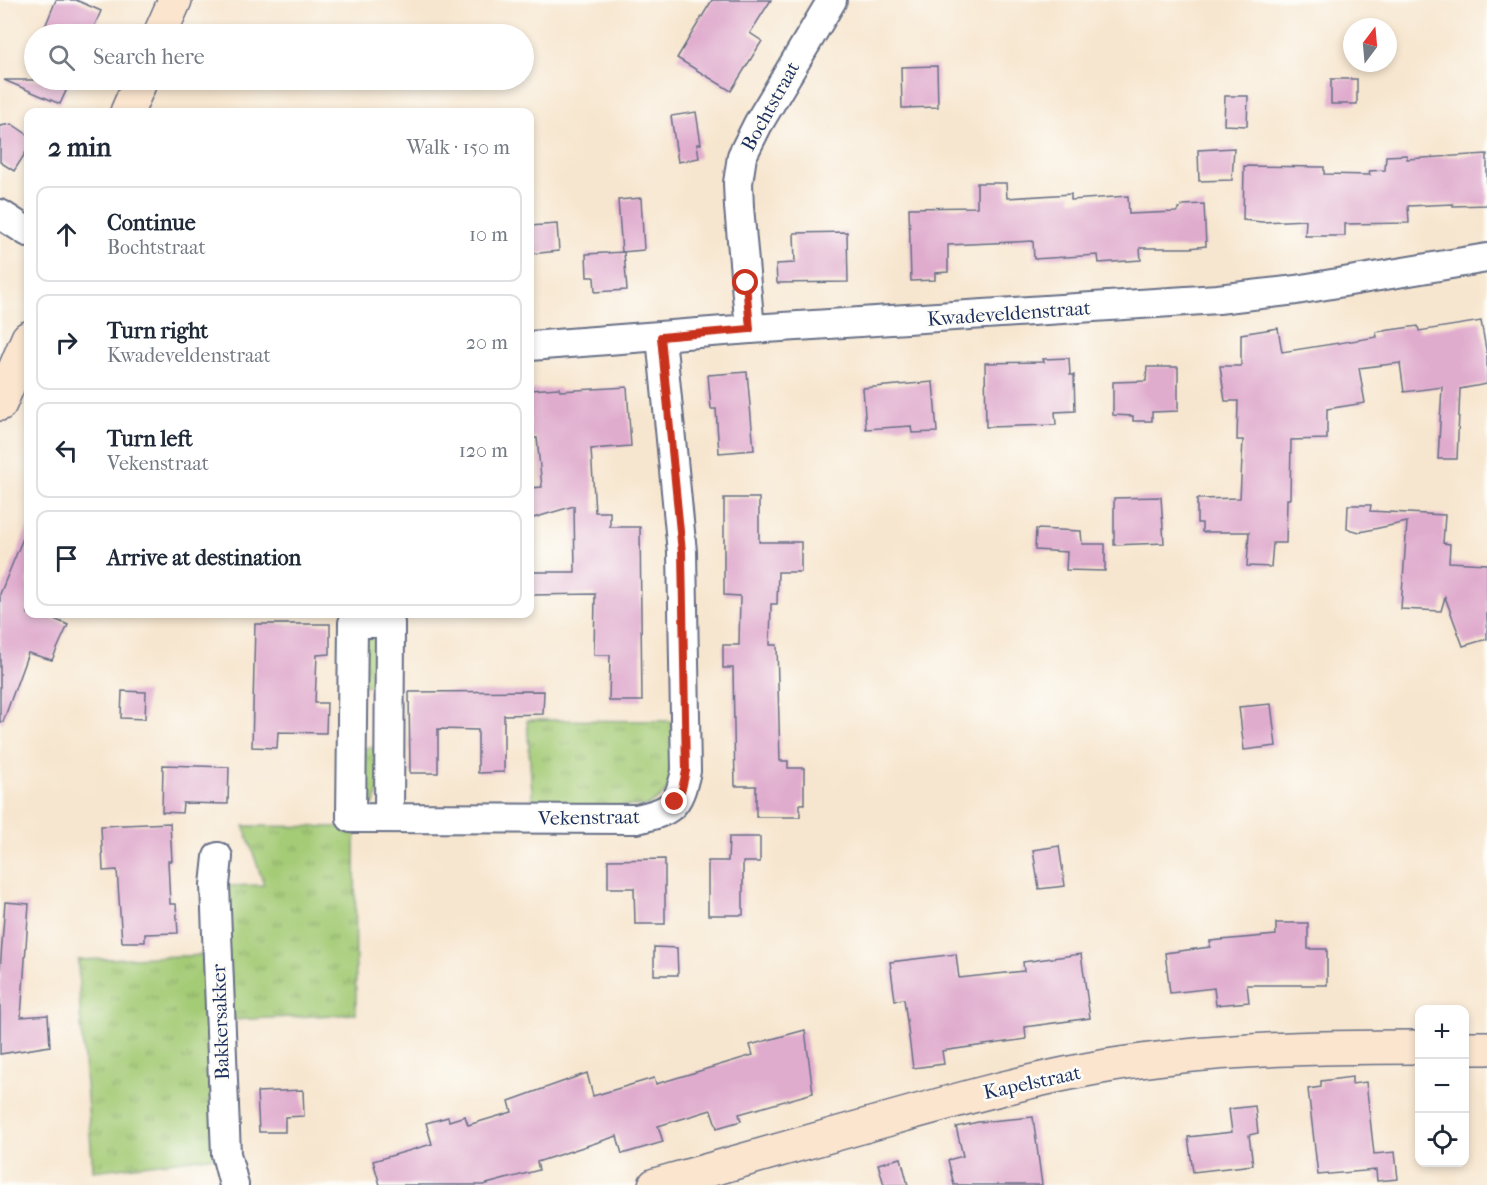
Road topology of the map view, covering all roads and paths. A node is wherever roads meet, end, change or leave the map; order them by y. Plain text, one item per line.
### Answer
1 (175, 0) edge
2 (832, 0) edge
3 (164, 24) edge
4 (137, 90) edge
5 (129, 108) edge
6 (0, 214) edge
7 (24, 229) edge
8 (1487, 258) edge
9 (750, 329) junction
10 (661, 337) junction
11 (534, 346) edge
12 (24, 352) edge
13 (0, 404) edge
14 (389, 818) junction
15 (218, 857) dead end
16 (1415, 1047) edge
17 (1469, 1048) edge
18 (1487, 1048) edge
19 (234, 1185) edge
20 (655, 1185) edge

1 - 3 main road
2 - 9 street, Bochtstraat
4 - 5 main road
6 - 7 street
8 - 9 street, Kwadeveldenstraat
9 - 10 street, Kwadeveldenstraat
10 - 11 street, Kwadeveldenstraat
10 - 14 street, Vekenstraat
12 - 13 main road
14 - 14 street, Vekenstraat
15 - 19 street, Bakkersakker
16 - 20 main road, Kapelstraat
17 - 18 main road

